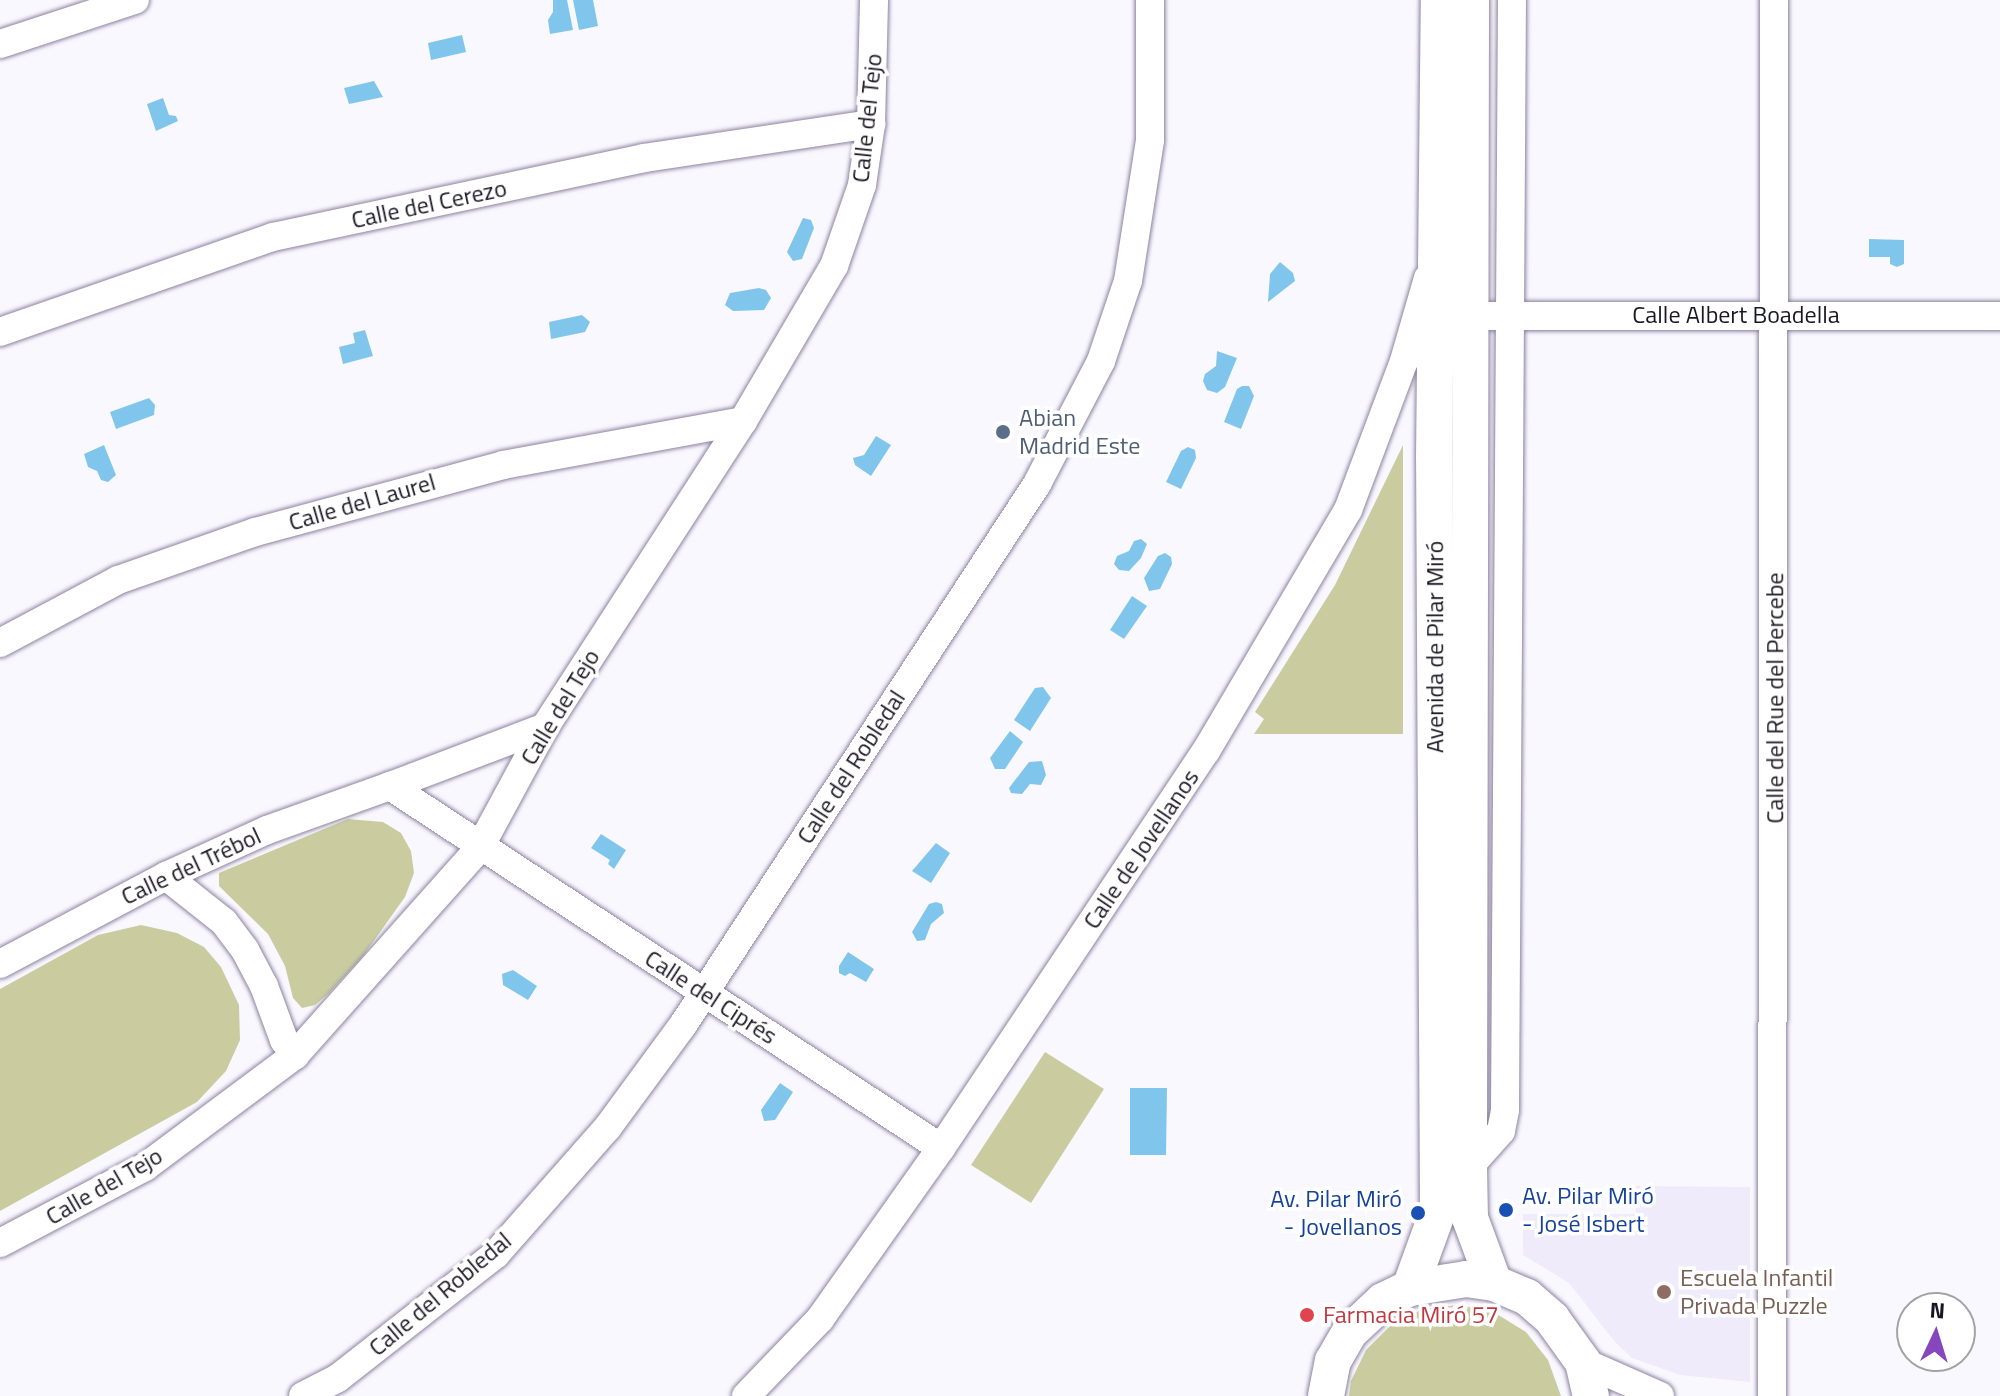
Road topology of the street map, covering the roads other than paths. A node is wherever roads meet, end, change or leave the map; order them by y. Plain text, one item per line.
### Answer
1 (135, 0) edge
2 (874, 0) edge
3 (1150, 0) edge
4 (1439, 0) edge
5 (1471, 0) edge
6 (1512, 0) edge
7 (1774, 0) edge
8 (0, 44) edge
9 (871, 124) junction
10 (1438, 247) junction
11 (1776, 315) junction
12 (1471, 316) junction
13 (2000, 316) edge
14 (1511, 317) junction
15 (0, 332) edge
16 (743, 421) junction
17 (0, 643) edge
18 (545, 727) junction
19 (390, 786) junction
20 (480, 847) junction
21 (166, 876) junction
22 (0, 964) edge
23 (704, 992) junction
24 (295, 1055) junction
25 (941, 1148) junction
26 (1469, 1167) junction
27 (0, 1243) edge
28 (1494, 1283) junction
29 (1410, 1288) junction
30 (1587, 1379) edge
31 (303, 1396) edge
32 (746, 1396) edge
33 (1326, 1396) edge
34 (1660, 1396) edge
35 (1772, 1396) edge

1 - 8 street
2 - 9 street, Calle del Tejo
3 - 23 street, Calle del Robledal
4 - 10 street, Avenida de Pilar Miró
5 - 12 street, Avenida de Pilar Miró
6 - 14 street
7 - 11 street, Calle del Rue del Percebe
9 - 15 street, Calle del Cerezo
9 - 16 street, Calle del Tejo
10 - 25 street, Calle de Jovellanos
10 - 29 street, Avenida de Pilar Miró
11 - 13 street, Calle Albert Boadella
11 - 14 street, Calle Albert Boadella
11 - 35 street, Calle del Rue del Percebe
12 - 14 street, Calle Albert Boadella
12 - 26 street, Avenida de Pilar Miró
14 - 26 street
16 - 17 street, Calle del Laurel
16 - 18 street, Calle del Tejo
18 - 19 street, Calle del Trébol
18 - 20 street, Calle del Tejo
19 - 20 street
19 - 21 street, Calle del Trébol
20 - 23 street, Calle del Ciprés
20 - 24 street, Calle del Tejo
21 - 22 street, Calle del Trébol
21 - 24 street
23 - 25 street, Calle del Ciprés
23 - 31 street, Calle del Robledal
24 - 27 street, Calle del Tejo
25 - 32 street, Calle de Jovellanos
26 - 28 street, Avenida de Pilar Miró
28 - 29 street
28 - 30 street
29 - 33 street
30 - 34 street

